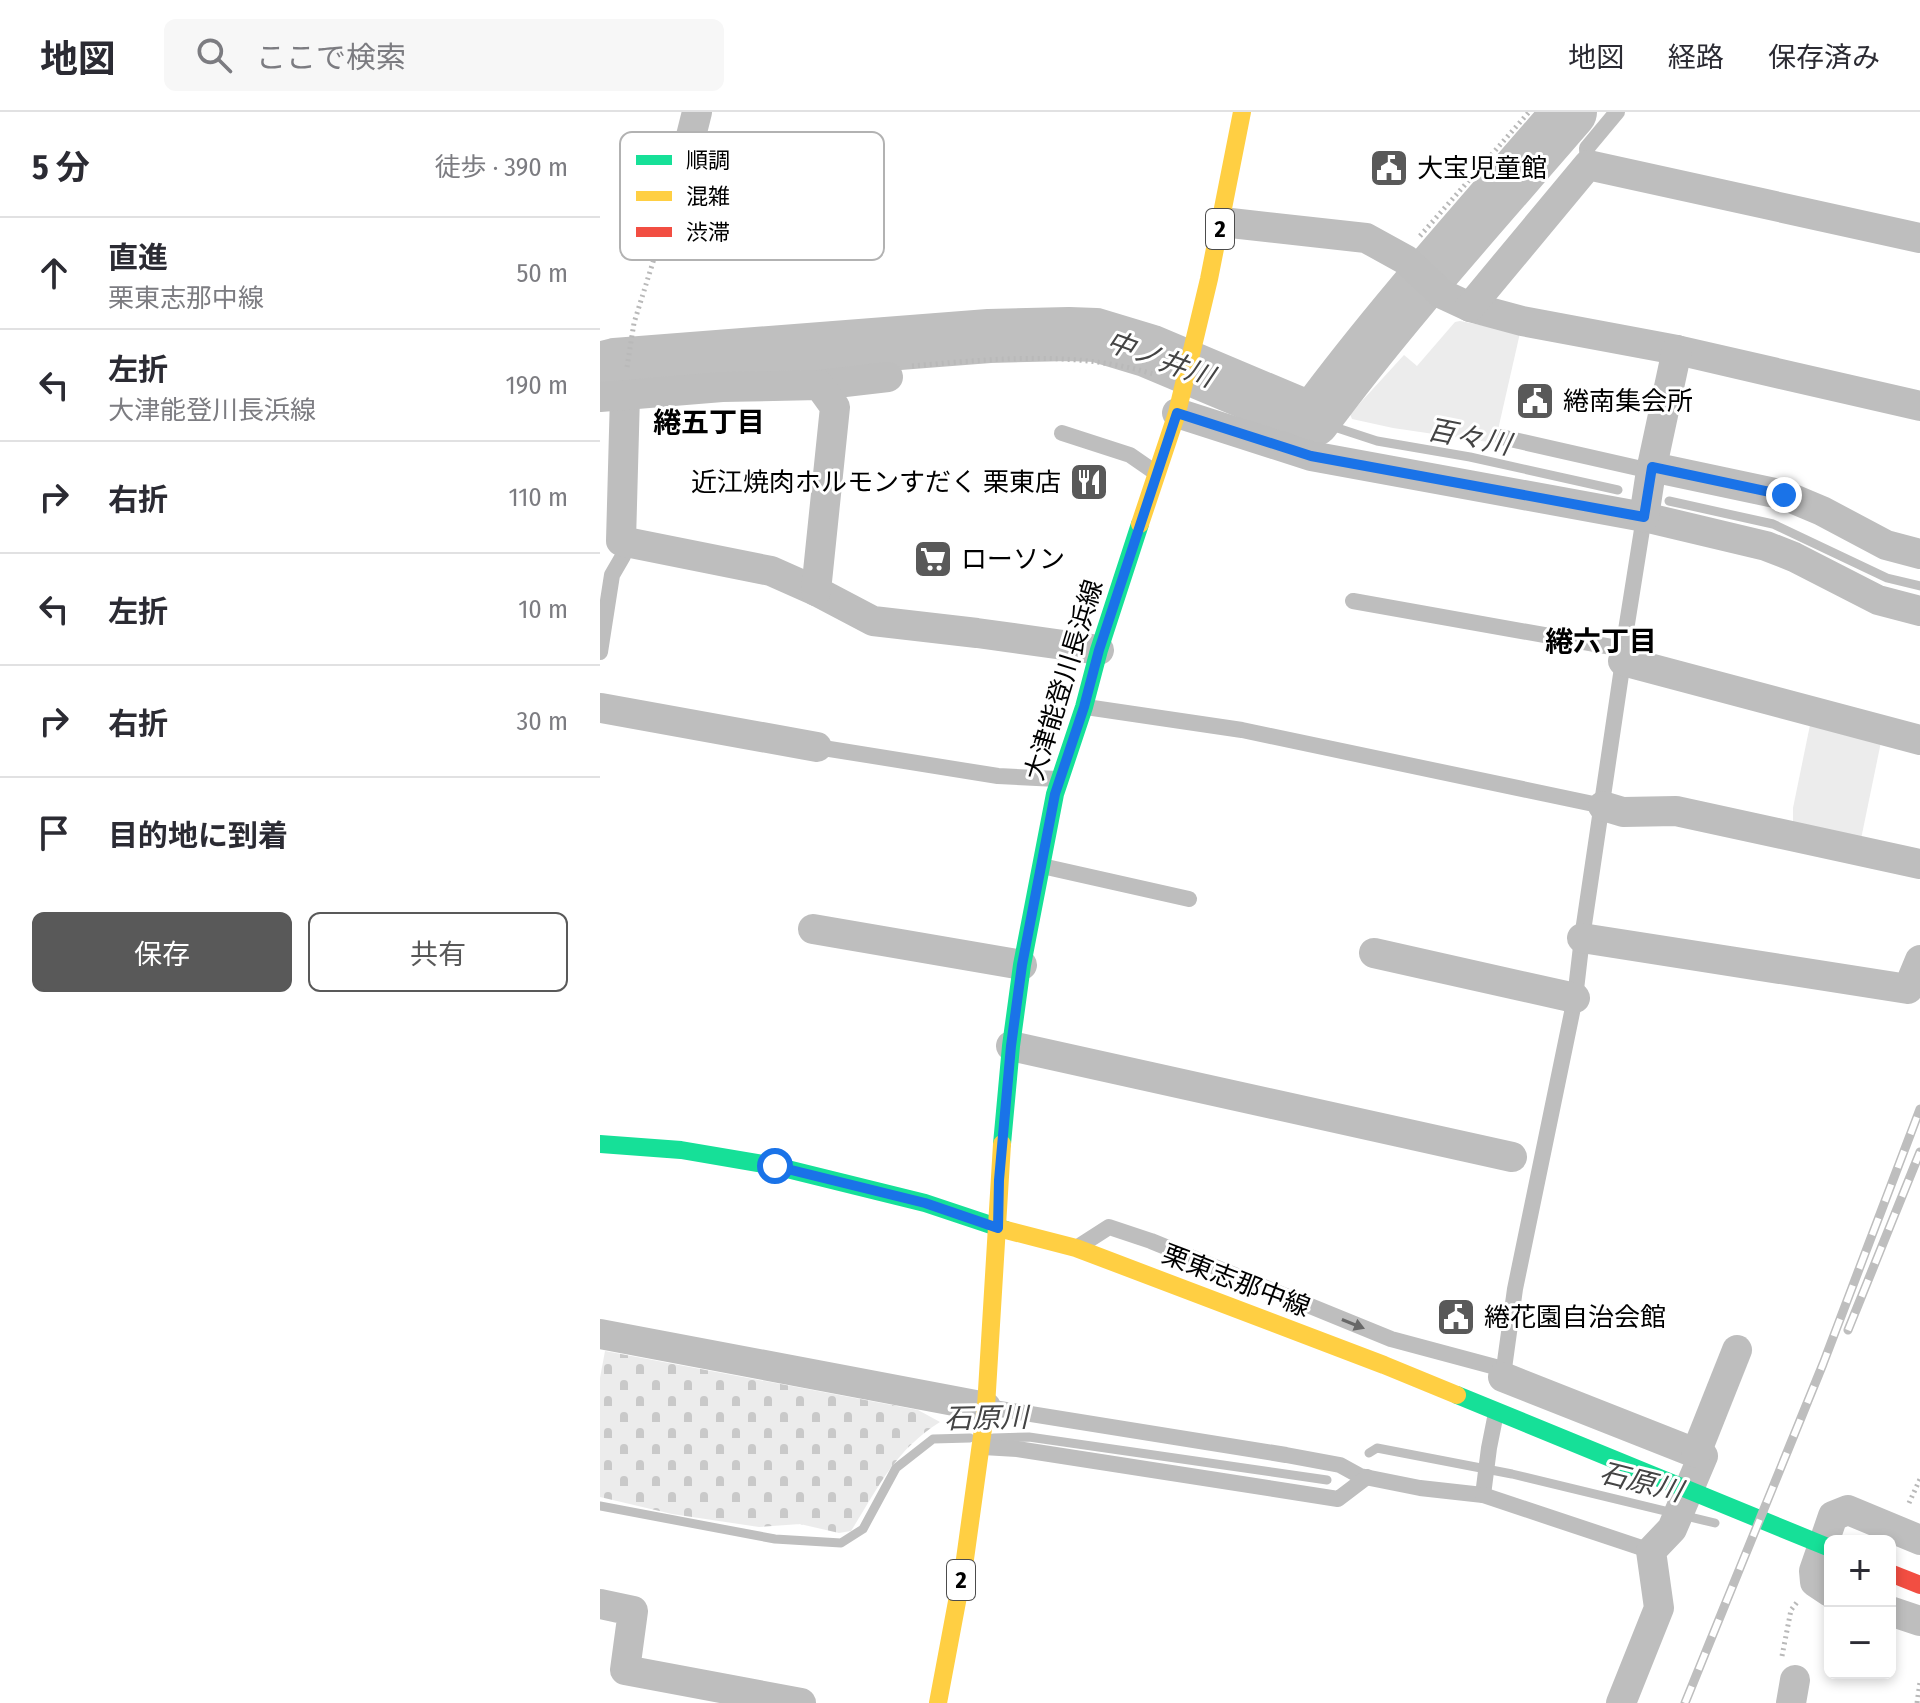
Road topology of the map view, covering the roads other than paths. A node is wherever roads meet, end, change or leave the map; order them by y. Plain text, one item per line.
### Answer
1 (697, 112) edge
2 (1242, 112) edge
3 (1617, 112) edge
4 (692, 132) edge
5 (1588, 165) junction
6 (1222, 222) junction
7 (1920, 238) edge
8 (1470, 307) junction
9 (1677, 350) junction
10 (888, 377) road end
11 (819, 385) junction
12 (616, 391) edge
13 (1920, 406) edge
14 (1177, 413) junction
15 (1062, 433) dead end
16 (1501, 437) dead end
17 (1651, 469) junction
18 (1157, 474) junction
19 (1644, 517) junction
20 (614, 541) edge
21 (1920, 554) edge
22 (816, 591) junction
23 (1353, 601) dead end
24 (1920, 611) edge
25 (1099, 650) junction
26 (600, 652) edge
27 (1623, 655) junction
28 (600, 707) edge
29 (1084, 707) junction
30 (1920, 740) edge
31 (817, 747) joint
32 (1060, 779) junction
33 (1603, 806) junction
34 (1920, 864) edge
35 (1040, 865) junction
36 (1189, 899) dead end
37 (813, 929) dead end
38 (1582, 938) junction
39 (1374, 953) dead end
40 (1920, 960) edge
41 (1022, 965) junction
42 (1575, 998) junction
43 (1011, 1046) junction
44 (600, 1144) edge
45 (1512, 1157) dead end
46 (998, 1228) junction
47 (1076, 1248) junction
48 (600, 1334) edge
49 (1737, 1350) dead end
50 (1503, 1373) junction
51 (986, 1408) junction
52 (979, 1452) junction
53 (1696, 1453) junction
54 (1367, 1477) junction
55 (1485, 1488) junction
56 (1920, 1540) edge
57 (1824, 1546) edge
58 (1651, 1551) junction
59 (1896, 1575) edge
60 (1920, 1585) edge
61 (1822, 1587) edge
62 (600, 1604) edge
63 (1896, 1613) edge
64 (1920, 1621) edge
65 (801, 1703) edge
66 (938, 1703) edge
67 (1621, 1703) edge

1 - 4 street
2 - 6 main road, 大津能登川長浜線 / 2
3 - 5 lane
5 - 7 street
5 - 8 street
6 - 8 street
6 - 14 main road, 大津能登川長浜線 / 2
8 - 9 street
9 - 13 street
9 - 17 street
10 - 11 street
11 - 12 street
11 - 22 street
12 - 20 street
14 - 18 main road, 大津能登川長浜線 / 2
14 - 19 street
15 - 18 lane
16 - 17 lane
17 - 19 street
17 - 21 street
18 - 25 main road, 大津能登川長浜線 / 2
19 - 24 street
19 - 27 lane
20 - 22 street
20 - 26 lane
22 - 25 street
23 - 27 lane
25 - 29 main road, 大津能登川長浜線 / 2
27 - 30 street
27 - 33 lane
28 - 31 street
29 - 32 main road, 大津能登川長浜線 / 2
29 - 33 lane
31 - 32 lane
32 - 35 main road, 大津能登川長浜線 / 2
33 - 34 street
33 - 38 lane
35 - 36 lane
35 - 41 main road, 大津能登川長浜線 / 2
37 - 41 street
38 - 40 street
38 - 42 lane
39 - 42 street
41 - 43 main road, 大津能登川長浜線 / 2
42 - 50 lane
43 - 45 street
43 - 46 main road, 大津能登川長浜線 / 2
44 - 46 main road, 栗東志那中線
46 - 47 main road, 栗東志那中線
46 - 51 main road, 大津能登川長浜線 / 2
47 -> 50 lane
47 - 57 main road, 栗東志那中線
48 - 51 street
49 - 53 street
50 - 53 street
50 - 55 lane
51 - 52 main road, 大津能登川長浜線 / 2
51 - 54 lane
52 - 54 lane
52 - 66 main road, 大津能登川長浜線 / 2
53 - 58 street
54 - 55 lane
55 - 58 lane
56 - 61 street
58 - 67 street
59 - 60 main road
62 - 65 street
63 - 64 street

